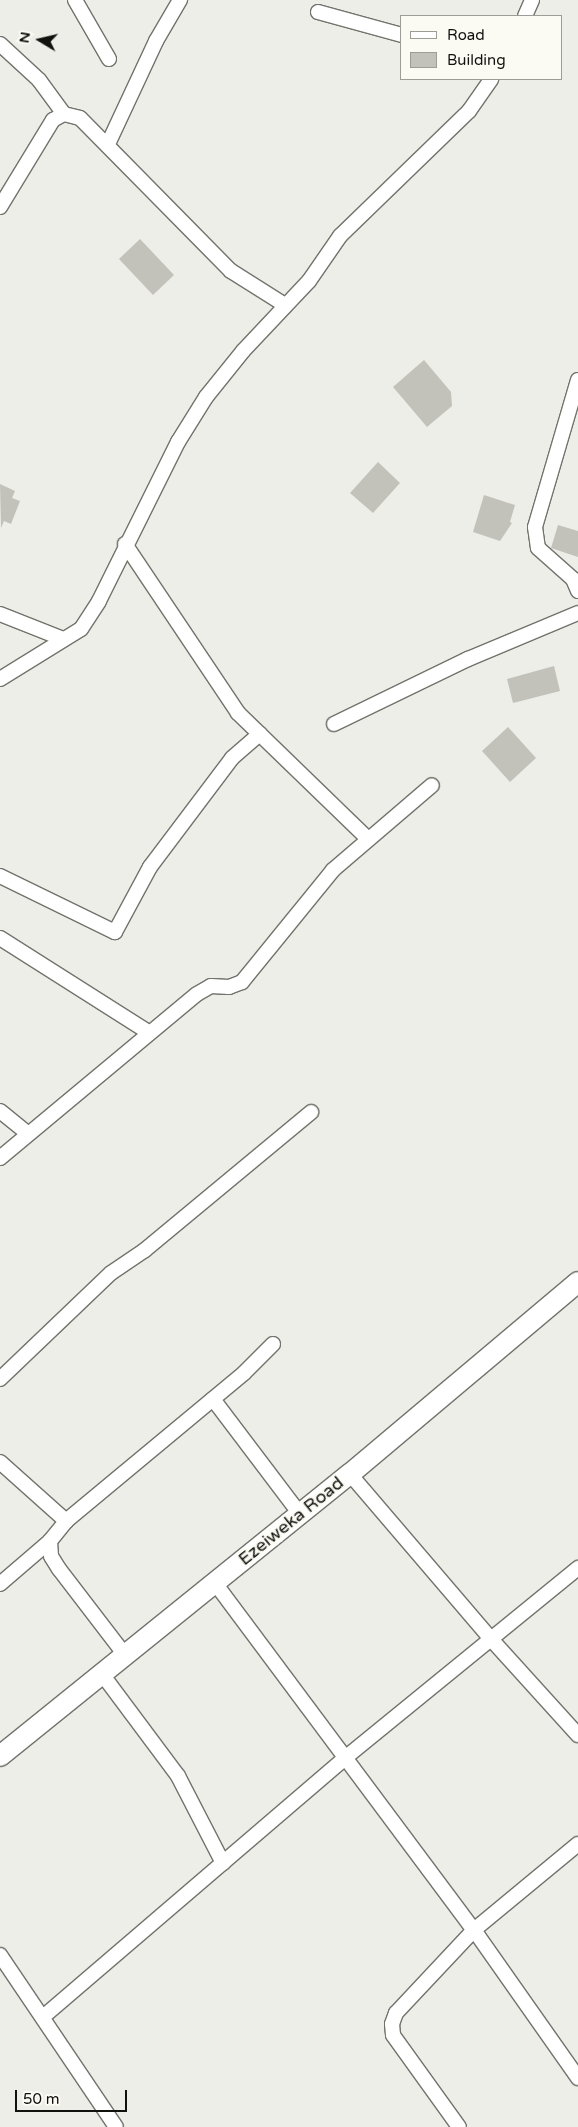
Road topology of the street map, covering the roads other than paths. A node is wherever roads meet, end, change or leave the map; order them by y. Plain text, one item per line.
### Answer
1 (75, 0) edge
2 (180, 0) edge
3 (532, 0) edge
4 (318, 12) dead end
5 (526, 15) edge
6 (400, 34) edge
7 (0, 44) edge
8 (108, 59) dead end
9 (490, 80) edge
10 (64, 114) junction
11 (108, 144) junction
12 (0, 208) edge
13 (285, 304) junction
14 (578, 380) edge
15 (125, 544) junction
16 (578, 591) edge
17 (578, 613) edge
18 (0, 614) edge
19 (63, 640) junction
20 (0, 679) edge
21 (334, 724) dead end
22 (260, 734) junction
23 (432, 785) dead end
24 (368, 839) junction
25 (0, 876) edge
26 (0, 938) edge
27 (148, 1032) junction
28 (0, 1111) edge
29 (311, 1112) dead end
30 (28, 1134) junction
31 (0, 1158) edge
32 (578, 1282) edge
33 (273, 1344) dead end
34 (0, 1379) edge
35 (213, 1399) junction
36 (0, 1462) edge
37 (350, 1474) junction
38 (300, 1514) junction
39 (66, 1520) junction
40 (50, 1541) junction
41 (578, 1568) edge
42 (215, 1583) junction
43 (0, 1584) edge
44 (490, 1638) junction
45 (125, 1655) junction
46 (102, 1674) junction
47 (578, 1735) edge
48 (0, 1756) edge
49 (345, 1758) junction
50 (577, 1847) edge
51 (223, 1863) junction
52 (474, 1930) junction
53 (0, 1955) edge
54 (43, 2017) junction
55 (578, 2078) edge
56 (116, 2127) edge
57 (459, 2127) edge

1 - 8 street
2 - 11 street
3 - 5 street
4 - 6 street
7 - 10 street
9 - 13 street
10 - 11 street
10 - 12 street
11 - 13 street
13 - 15 street
14 - 16 street
15 - 19 street
15 - 22 street
17 - 21 street
18 - 19 street
19 - 20 street
22 - 24 street
22 - 25 street
23 - 24 street
24 - 27 street
26 - 27 street
27 - 30 street
28 - 30 street
29 - 34 street
30 - 31 street
32 - 37 main road, Ezeiweka Road
33 - 35 street
35 - 38 street
35 - 39 street
36 - 39 street
37 - 38 main road, Ezeiweka Road
37 - 44 street
38 - 42 main road, Ezeiweka Road
39 - 40 street
40 - 43 street
40 - 45 street
41 - 44 street
42 - 45 main road, Ezeiweka Road
42 - 49 street
44 - 47 street
44 - 49 street
45 - 46 main road, Ezeiweka Road
46 - 48 main road, Ezeiweka Road
46 - 51 street
49 - 51 street
49 - 52 street
50 - 52 street
51 - 54 street
52 - 55 street
52 - 57 street
53 - 54 street
54 - 56 street

